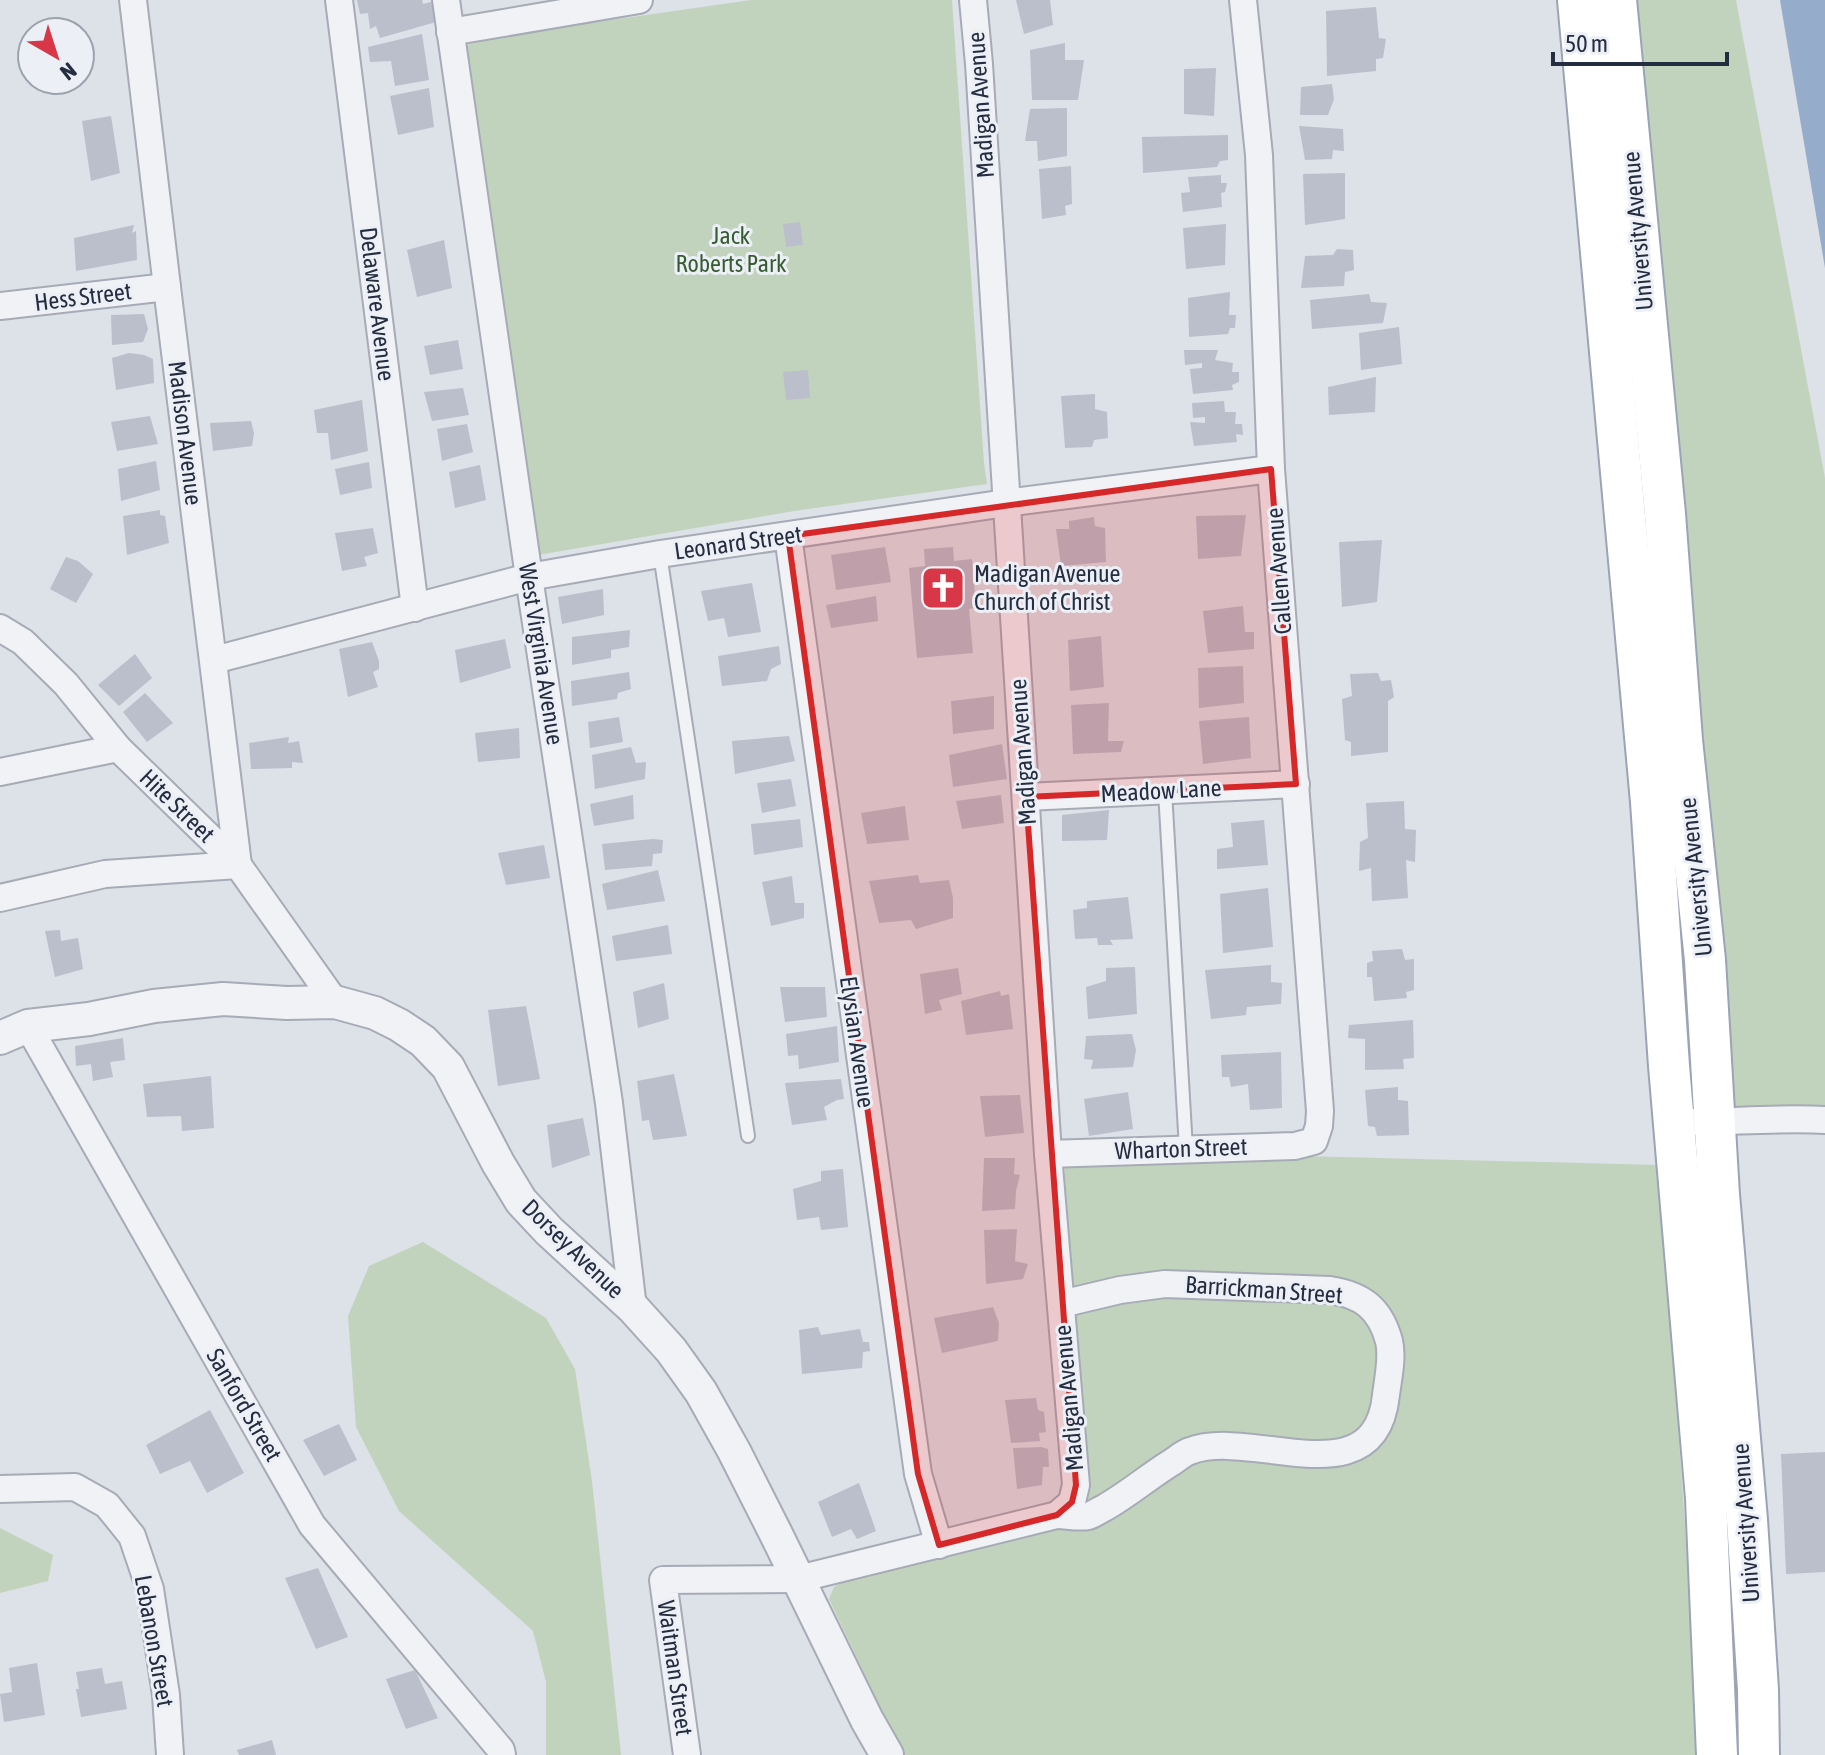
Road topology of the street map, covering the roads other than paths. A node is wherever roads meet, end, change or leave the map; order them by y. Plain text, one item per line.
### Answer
1 (133, 0) edge
2 (339, 0) edge
3 (446, 0) edge
4 (639, 0) edge
5 (973, 0) edge
6 (1243, 0) edge
7 (1578, 0) edge
8 (1616, 0) edge
9 (578, 5) edge
10 (450, 32) junction
11 (167, 287) junction
12 (0, 306) edge
13 (1271, 469) junction
14 (1006, 503) junction
15 (788, 536) junction
16 (660, 554) junction
17 (529, 577) junction
18 (415, 608) junction
19 (0, 628) edge
20 (214, 660) junction
21 (118, 748) junction
22 (0, 772) edge
23 (1296, 784) junction
24 (1165, 791) junction
25 (1026, 797) junction
26 (238, 865) junction
27 (0, 898) edge
28 (335, 1002) junction
29 (14, 1032) edge
30 (1825, 1120) edge
31 (1674, 1122) junction
32 (1715, 1122) junction
33 (748, 1136) dead end
34 (1314, 1141) joint
35 (1186, 1149) junction
36 (1048, 1154) junction
37 (1061, 1304) junction
38 (633, 1308) junction
39 (0, 1489) edge
40 (1065, 1508) junction
41 (939, 1545) junction
42 (798, 1579) junction
43 (663, 1580) joint
44 (170, 1755) edge
45 (502, 1755) edge
46 (687, 1755) edge
47 (887, 1755) edge
48 (1717, 1755) edge
49 (1759, 1755) edge

1 - 11 street, Madison Avenue
2 - 18 street, Delaware Avenue
3 - 10 street, West Virginia Avenue
4 - 9 street
5 - 14 street, Madigan Avenue
6 - 13 street, Callen Avenue
7 - 31 main road, University Avenue
8 - 32 main road, University Avenue
9 - 10 street
10 - 17 street, West Virginia Avenue
11 - 12 street, Hess Street
11 - 20 street, Madison Avenue
13 - 14 street, Leonard Street
13 - 23 street, Callen Avenue
14 - 15 street, Leonard Street
14 - 25 street, Madigan Avenue
15 - 16 street, Leonard Street
15 - 41 street, Elysian Avenue
16 - 17 street, Leonard Street
16 - 33 lane
17 - 18 street, Leonard Street
17 - 38 street, West Virginia Avenue
18 - 20 street, Leonard Street
19 - 21 street, Hite Street
20 - 26 street, Madison Avenue
21 - 22 street
21 - 26 street, Hite Street
23 - 24 street, Meadow Lane
23 - 34 street, Callen Avenue
24 - 25 street, Meadow Lane
24 - 35 lane
25 - 36 street, Madigan Avenue
26 - 27 street
26 - 28 street, Hite Street
28 - 29 street, Dorsey Avenue
28 - 38 street, Dorsey Avenue
29 - 45 street, Sanford Street
30 - 32 street
31 - 32 street
31 - 48 main road, University Avenue
32 - 49 main road, University Avenue
34 - 35 street, Wharton Street
35 - 36 street, Wharton Street
36 - 37 street, Madigan Avenue
37 - 40 street, Madigan Avenue
37 - 40 street, Barrickman Street
38 - 42 street, Dorsey Avenue
39 - 44 street, Lebanon Street
40 - 41 street, Barrickman Street
41 - 42 street, Barrickman Street
42 - 43 street, Barrickman Street
42 - 47 street, Dorsey Avenue
43 - 46 street, Waitman Street

